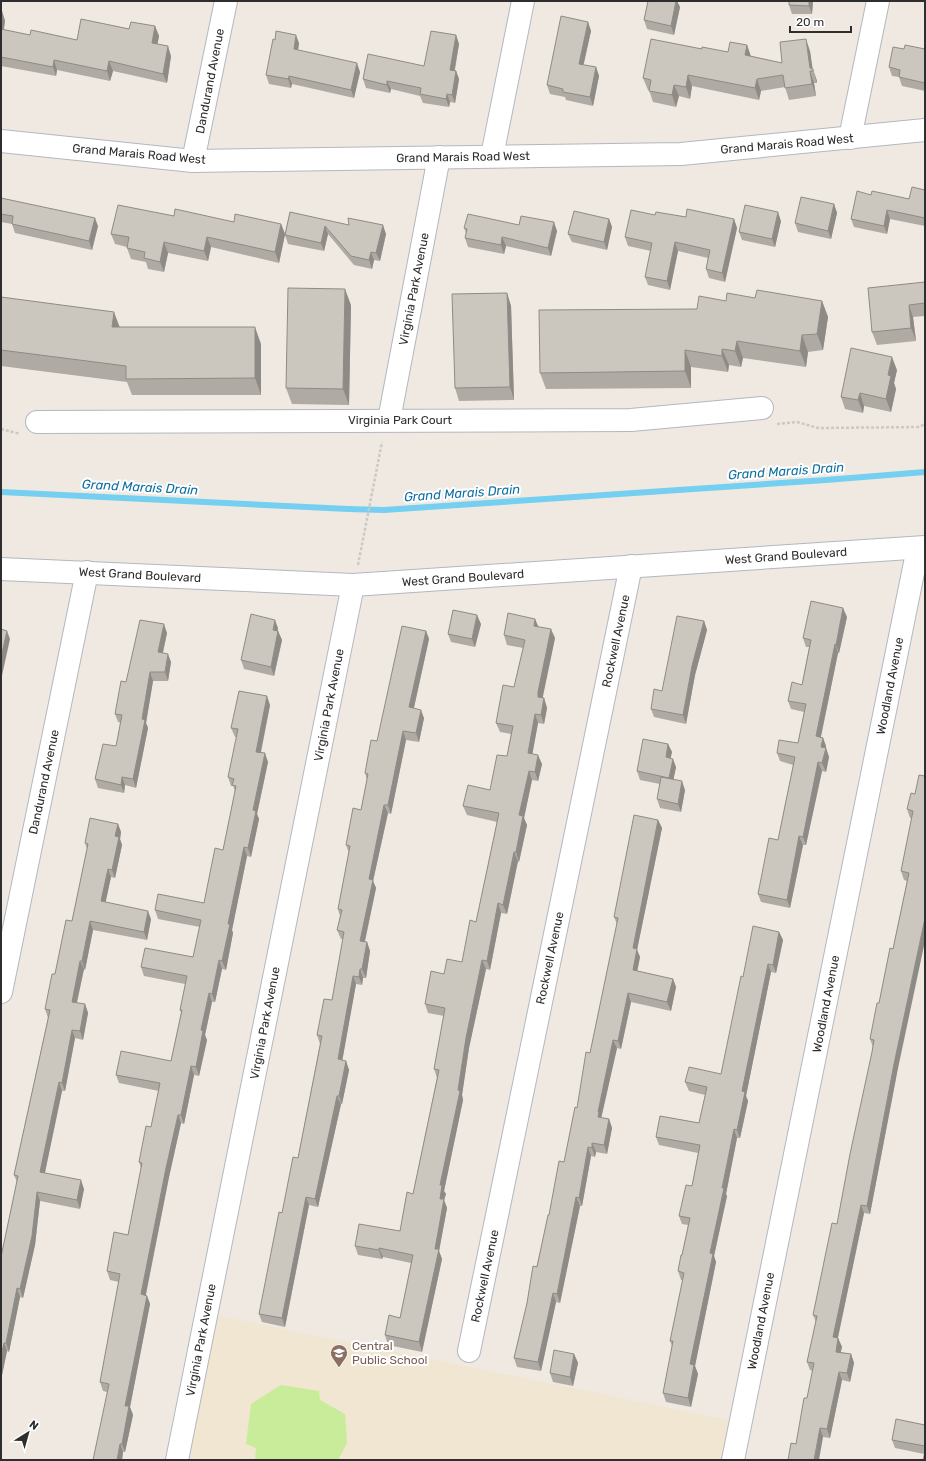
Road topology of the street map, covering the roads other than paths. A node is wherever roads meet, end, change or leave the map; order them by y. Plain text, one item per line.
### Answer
1 (226, 1) edge
2 (523, 1) edge
3 (878, 1) edge
4 (925, 130) edge
5 (850, 138) junction
6 (1, 141) edge
7 (492, 156) junction
8 (439, 157) junction
9 (193, 161) junction
10 (762, 408) dead end
11 (389, 420) junction
12 (37, 422) dead end
13 (921, 547) edge
14 (631, 566) junction
15 (1, 569) edge
16 (87, 572) junction
17 (355, 576) junction
18 (1, 992) edge
19 (469, 1351) dead end
20 (177, 1460) edge
21 (733, 1460) edge

1 - 9 street, Dandurand Avenue
2 - 7 street
3 - 5 street
4 - 5 street, Grand Marais Road West
5 - 7 street, Grand Marais Road West
6 - 9 street, Grand Marais Road West
7 - 8 street, Grand Marais Road West
8 - 9 street, Grand Marais Road West
8 - 11 street, Virginia Park Avenue
10 - 11 street, Virginia Park Court
11 - 12 street, Virginia Park Court
13 - 14 street, West Grand Boulevard
13 - 21 street, Woodland Avenue
14 - 17 street, West Grand Boulevard
14 - 19 street, Rockwell Avenue
15 - 16 street, West Grand Boulevard
16 - 17 street, West Grand Boulevard
16 - 18 street, Dandurand Avenue
17 - 20 street, Virginia Park Avenue

